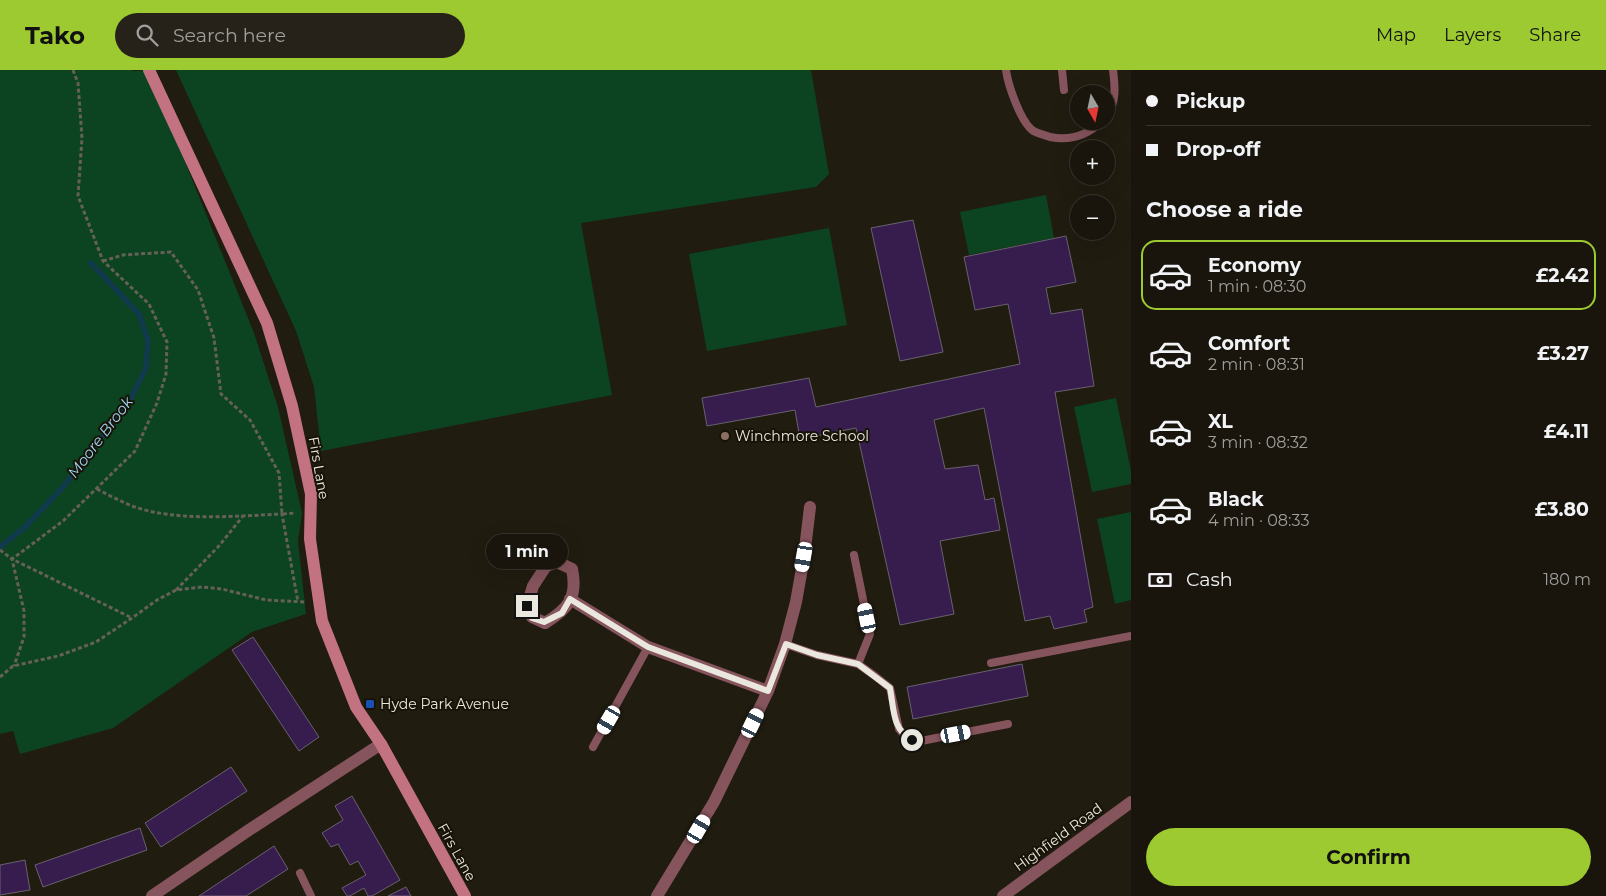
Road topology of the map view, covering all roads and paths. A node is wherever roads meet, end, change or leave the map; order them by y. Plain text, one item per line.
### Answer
1 (73, 70) edge
2 (149, 70) edge
3 (1006, 70) edge
4 (1062, 70) edge
5 (1113, 70) edge
6 (1114, 85) edge
7 (1064, 90) dead end
8 (1094, 130) edge
9 (103, 261) junction
10 (97, 489) junction
11 (810, 507) dead end
12 (282, 514) junction
13 (243, 516) junction
14 (0, 550) edge
15 (854, 555) dead end
16 (10, 558) junction
17 (176, 590) junction
18 (570, 599) junction
19 (298, 602) junction
20 (320, 603) junction
21 (132, 618) junction
22 (1131, 636) edge
23 (786, 644) junction
24 (648, 647) junction
25 (991, 663) dead end
26 (858, 664) junction
27 (14, 666) junction
28 (0, 677) edge
29 (768, 691) junction
30 (1008, 724) dead end
31 (381, 744) junction
32 (593, 747) dead end
33 (1131, 802) edge
34 (300, 873) dead end
35 (152, 896) edge
36 (311, 896) edge
37 (465, 896) edge
38 (657, 896) edge
39 (1002, 896) edge

1 - 9 path
2 - 20 street, Firs Lane
3 - 8 lane
4 - 7 lane
5 - 6 lane
9 - 10 path
9 - 12 path
10 - 13 path
10 - 16 path
11 - 23 street
12 - 13 path
12 - 19 path
13 - 17 path
14 - 16 path
15 - 26 lane
16 - 21 path
16 - 27 path
17 - 19 path
17 - 21 path
18 - 18 street
18 - 24 street
19 - 20 path
20 - 31 street, Firs Lane
21 - 27 path
22 - 25 lane
23 - 26 lane
23 - 29 street
24 - 29 street
24 - 32 lane
26 - 30 lane
27 - 28 path
29 - 38 street
31 - 35 street
31 - 37 street, Firs Lane
33 - 39 street, Highfield Road
34 - 36 lane

